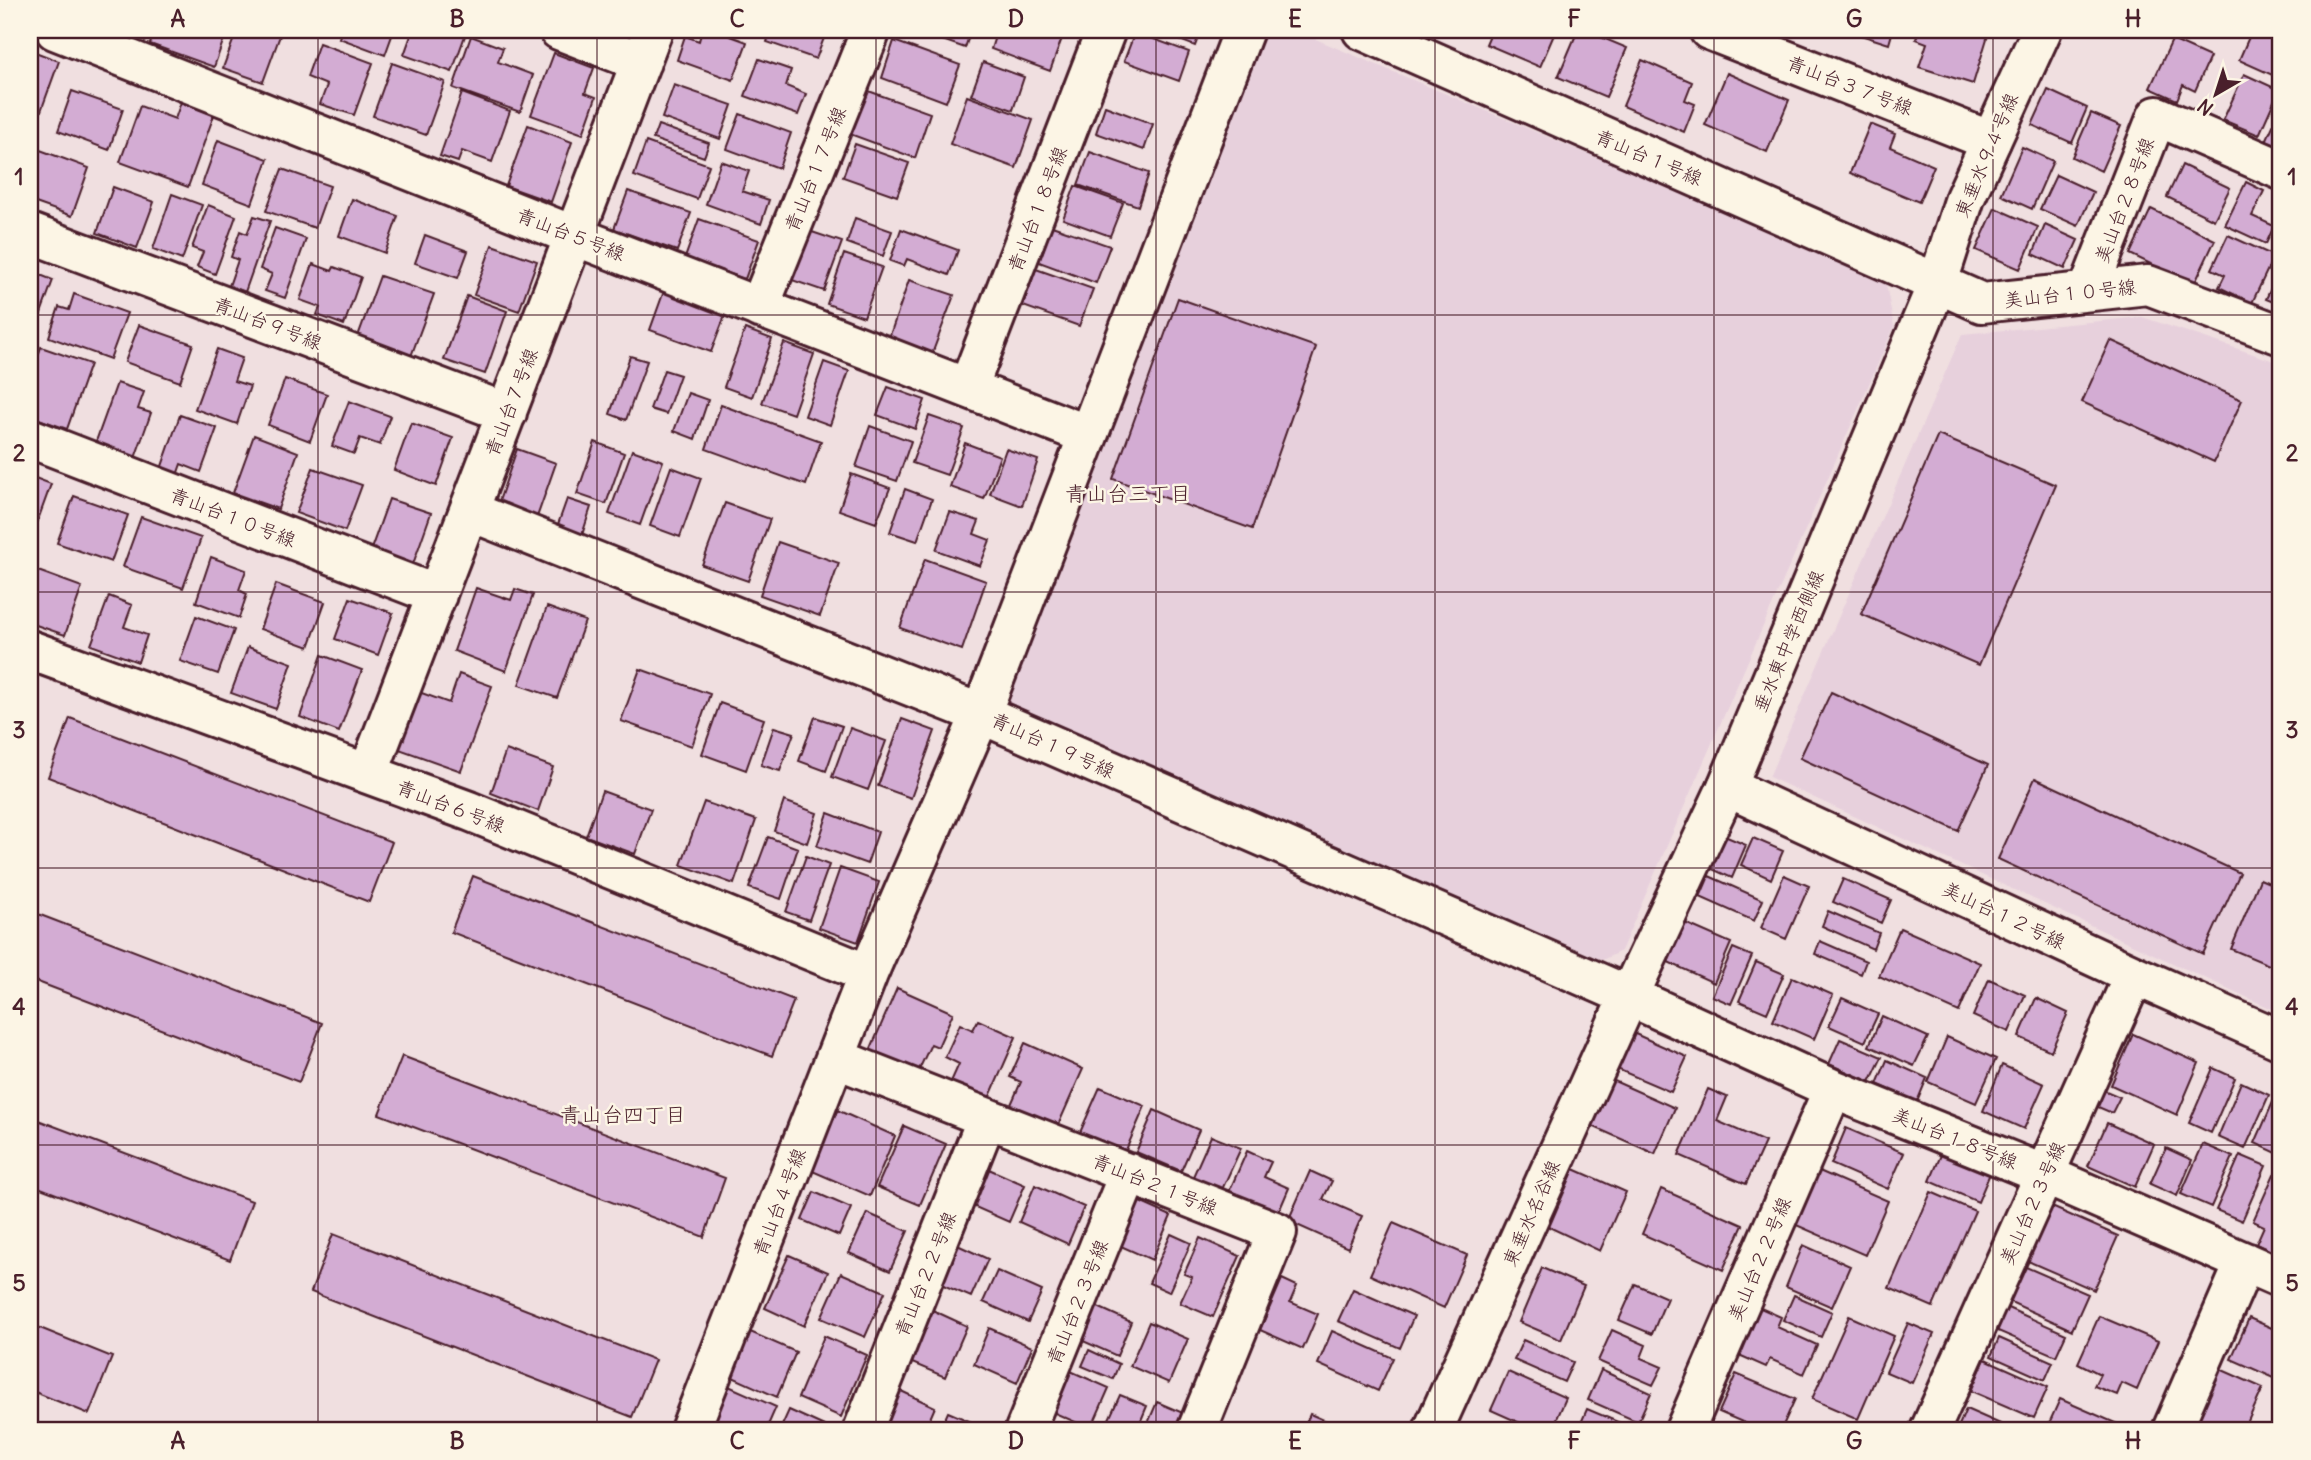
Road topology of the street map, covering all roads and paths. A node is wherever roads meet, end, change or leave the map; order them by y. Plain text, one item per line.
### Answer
1 (55, 30) edge
2 (559, 30) edge
3 (871, 30) edge
4 (1106, 30) edge
5 (1244, 30) edge
6 (1362, 30) edge
7 (1709, 30) edge
8 (2042, 30) edge
9 (647, 46) edge
10 (1991, 141) junction
11 (2281, 170) edge
12 (30, 233) edge
13 (575, 236) junction
14 (1938, 282) junction
15 (2088, 291) junction
16 (759, 308) junction
17 (2281, 335) edge
18 (968, 388) junction
19 (507, 413) junction
20 (1088, 435) junction
21 (30, 438) edge
22 (470, 511) junction
23 (437, 595) junction
24 (30, 650) edge
25 (981, 714) junction
26 (368, 774) junction
27 (1727, 787) junction
28 (868, 974) junction
29 (2134, 975) junction
30 (1629, 996) junction
31 (2281, 1040) edge
32 (835, 1058) junction
33 (1833, 1089) junction
34 (987, 1118) junction
35 (1129, 1174) junction
36 (2045, 1175) junction
37 (2245, 1262) junction
38 (2281, 1279) edge
39 (690, 1430) edge
40 (863, 1430) edge
41 (1025, 1430) edge
42 (1197, 1430) edge
43 (1433, 1430) edge
44 (1685, 1430) edge
45 (1930, 1430) edge
46 (2172, 1430) edge

1 - 13 street, 青山台５号線
2 - 9 street
3 - 16 street, 青山台１７号線
4 - 18 street, 青山台１８号線
5 - 20 street, 青山台４号線
6 - 14 street, 青山台１号線
7 - 10 street, 青山台３７号線
8 - 10 street, 東垂水９４号線
9 - 13 street, 青山台７号線
10 - 14 street, 東垂水９４号線
11 - 15 street, 美山台２８号線
12 - 19 street, 青山台９号線
13 - 16 street, 青山台５号線
13 - 19 street, 青山台７号線
14 - 15 street, 美山台１０号線
14 - 27 street, 垂水東中学西側線
15 - 17 street, 美山台１０号線
16 - 18 street, 青山台５号線
18 - 20 street, 青山台５号線
19 - 22 street, 青山台７号線
20 - 25 street, 青山台４号線
21 - 23 street, 青山台１０号線
22 - 23 street, 青山台７号線
22 - 25 street, 青山台１９号線
23 - 26 street, 青山台７号線
24 - 26 street, 青山台６号線
25 - 28 street, 青山台４号線
25 - 30 street, 青山台１９号線
26 - 28 street, 青山台６号線
27 - 29 street, 美山台１２号線
27 - 30 street, 垂水東中学西側線
28 - 32 street, 青山台４号線
29 - 31 street, 美山台１２号線
29 - 36 street, 美山台２３号線
30 - 33 street, 美山台１８号線
30 - 43 street, 東垂水名谷線
32 - 34 street, 青山台２１号線
32 - 39 street, 青山台４号線
33 - 36 street, 美山台１８号線
33 - 44 street, 美山台２２号線
34 - 35 street, 青山台２１号線
34 - 40 street, 青山台２２号線
35 - 41 street, 青山台２３号線
35 - 42 street, 青山台２１号線
36 - 37 street, 美山台１８号線
36 - 45 street, 美山台２３号線
37 - 38 street, 美山台１８号線
37 - 46 street

